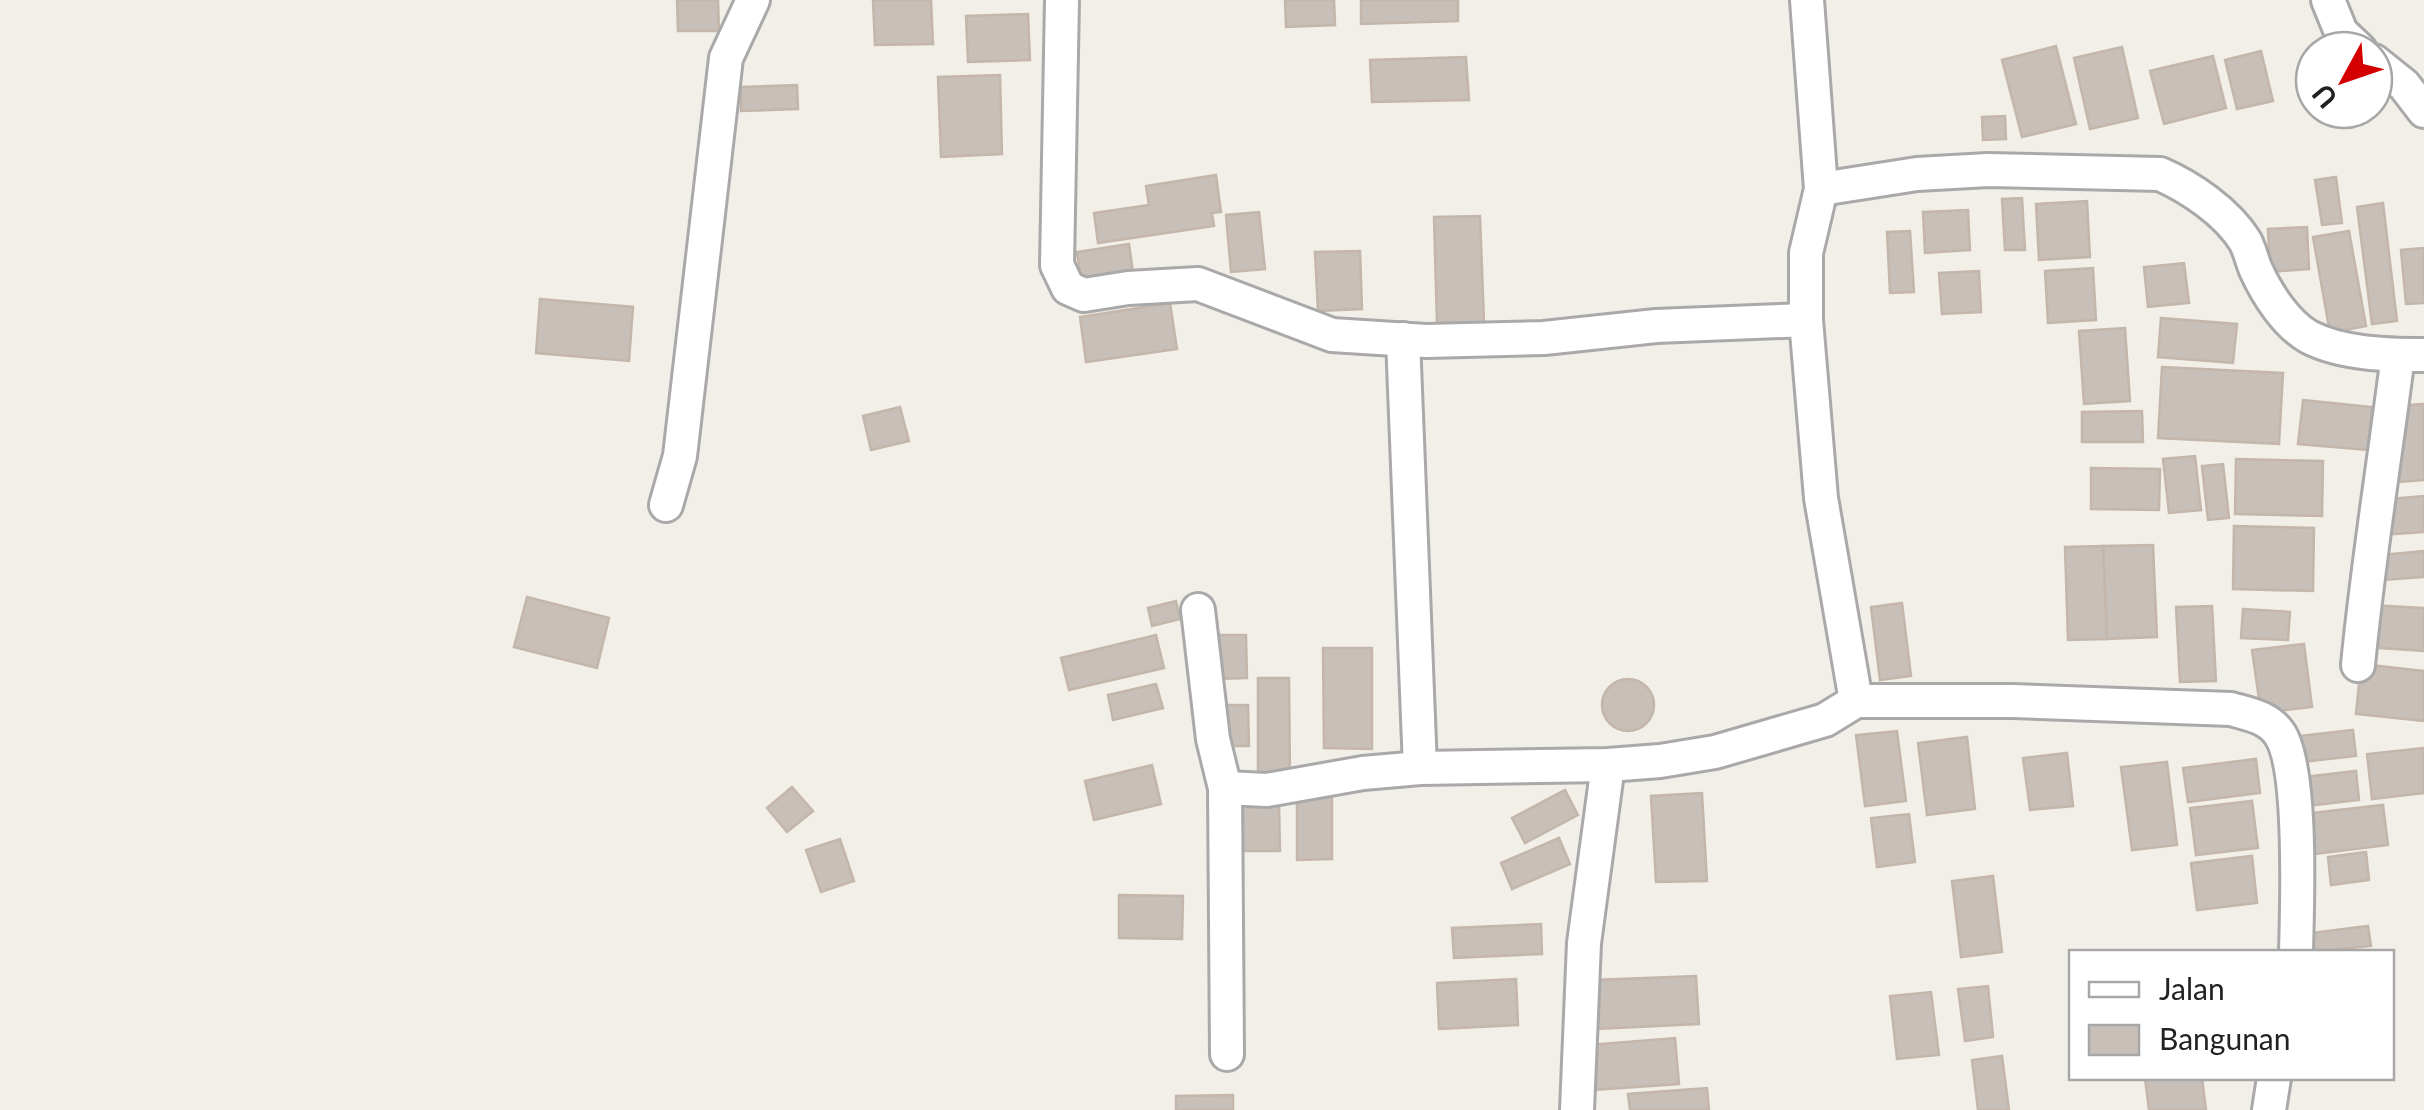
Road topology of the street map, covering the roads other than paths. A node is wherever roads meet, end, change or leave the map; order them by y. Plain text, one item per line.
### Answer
1 (753, 0) edge
2 (1062, 0) edge
3 (1807, 0) edge
4 (2328, 0) edge
5 (2340, 30) edge
6 (2394, 77) edge
7 (2424, 111) edge
8 (1821, 189) junction
9 (1806, 320) junction
10 (1403, 339) junction
11 (2411, 355) edge
12 (666, 505) dead end
13 (1198, 610) dead end
14 (2358, 665) dead end
15 (1856, 701) junction
16 (1608, 765) junction
17 (1420, 768) junction
18 (1225, 788) junction
19 (2296, 950) edge
20 (1226, 1054) dead end
21 (2274, 1080) edge
22 (1577, 1110) edge
23 (2268, 1110) edge

1 - 12 street
2 - 10 street
3 - 8 street
4 - 5 street
6 - 7 street
8 - 9 street
8 - 11 street
9 - 10 street
9 - 15 street
10 - 17 street
11 - 14 street
13 - 18 street
15 - 16 street
15 - 19 street
16 - 17 street
16 - 22 street
17 - 18 street
18 - 20 street
21 - 23 street

